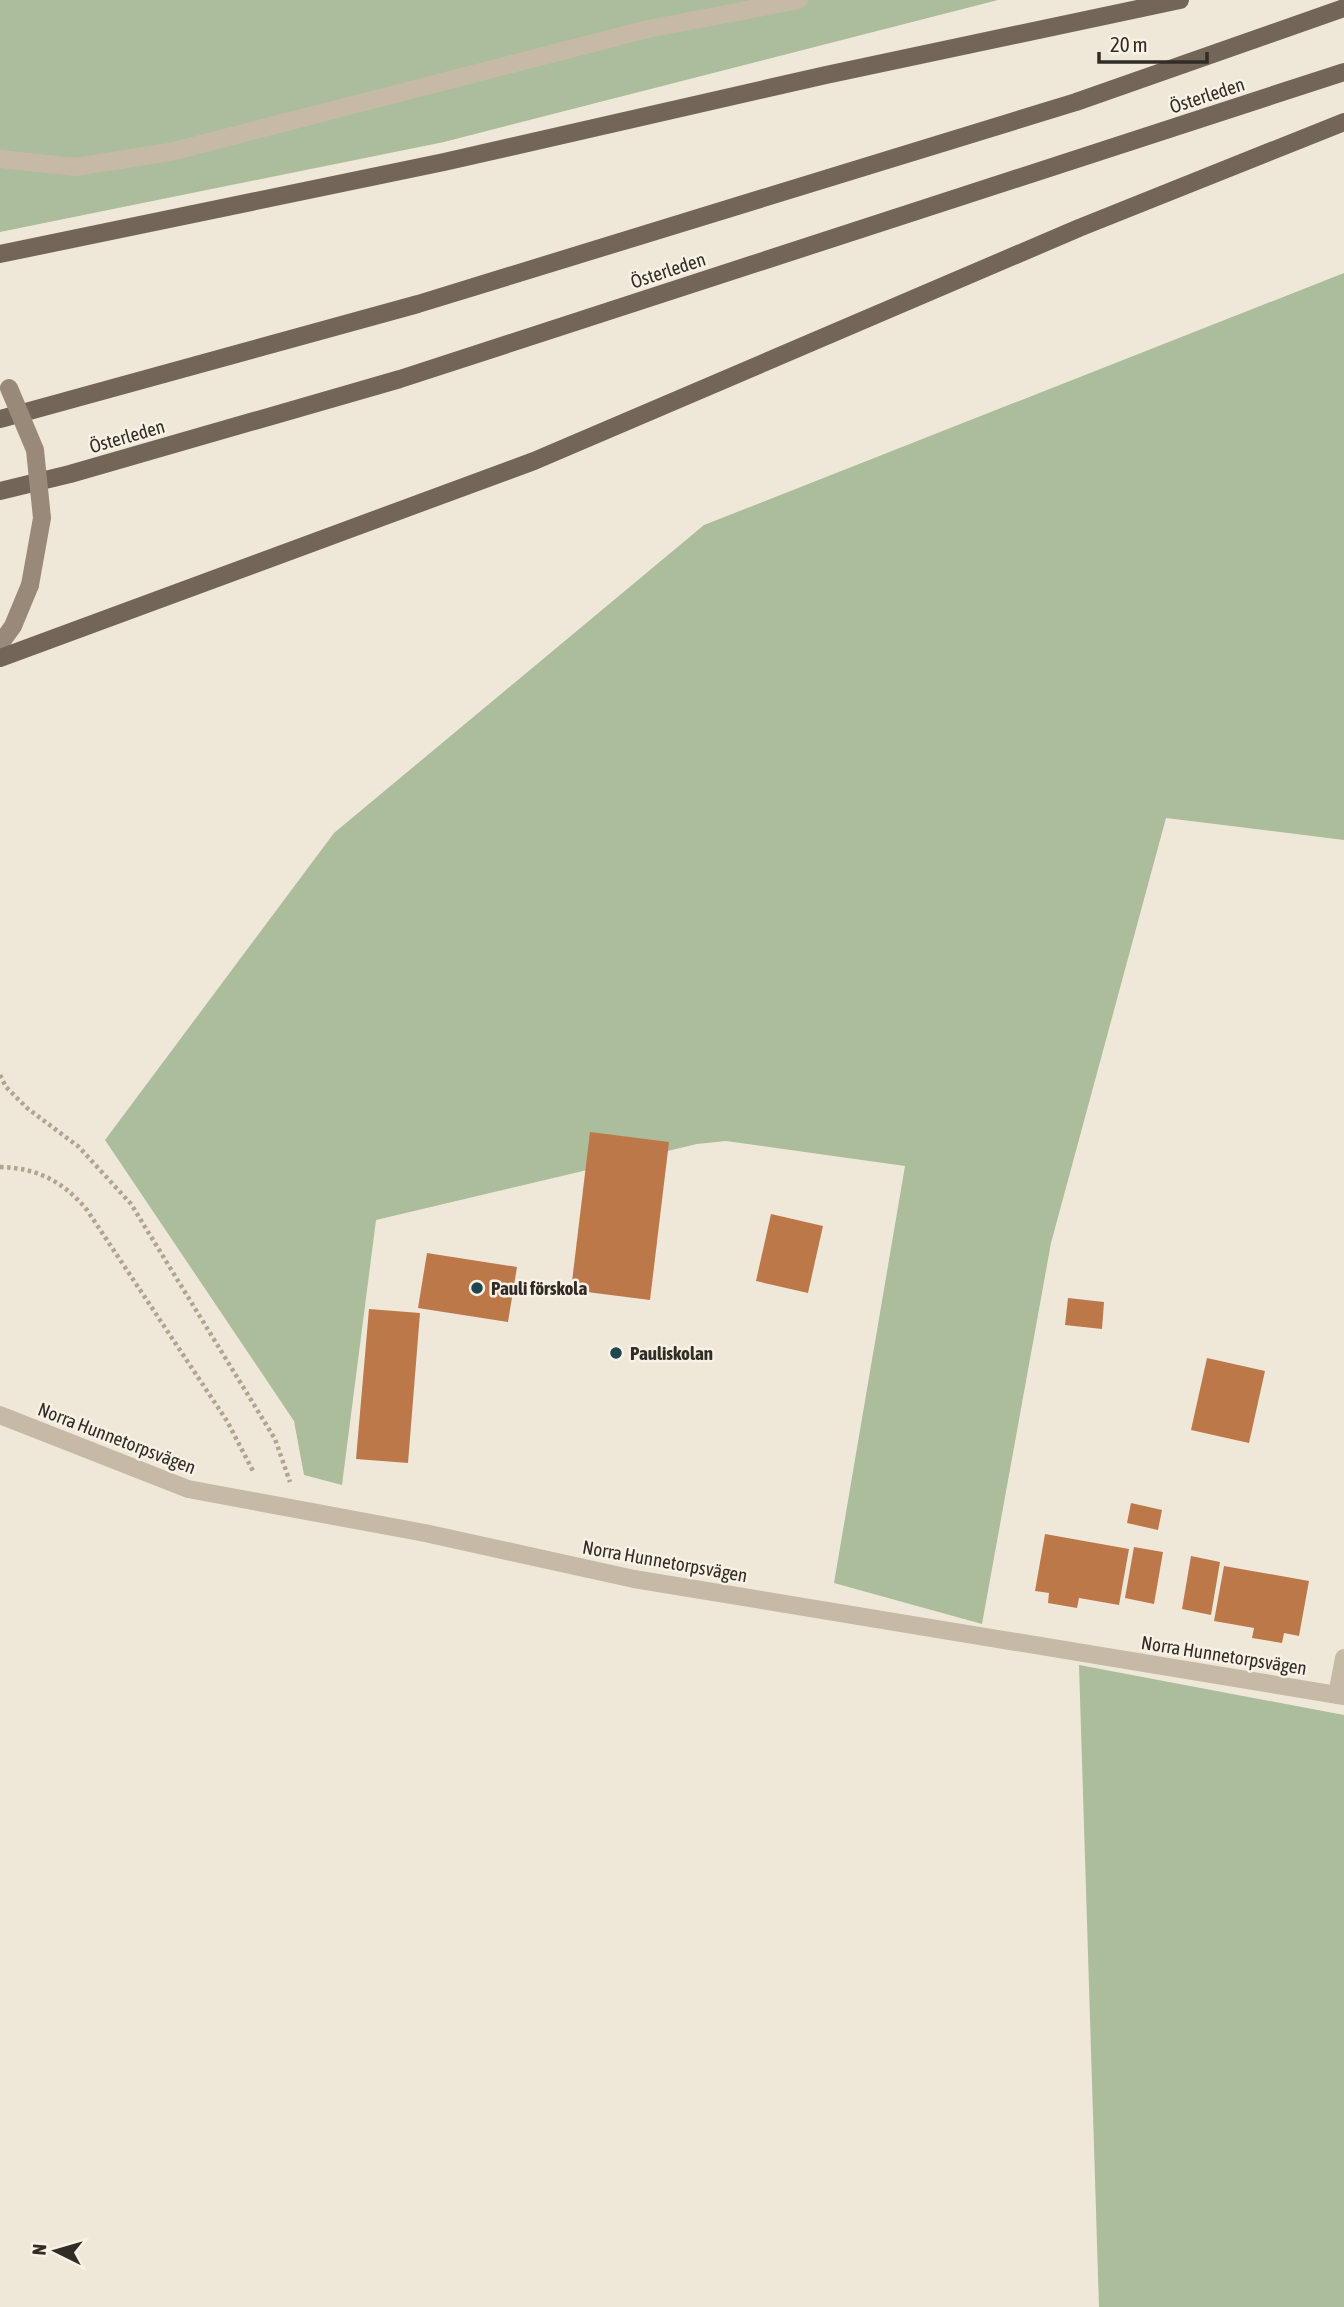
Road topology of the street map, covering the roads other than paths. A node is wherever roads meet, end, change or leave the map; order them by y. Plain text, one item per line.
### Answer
1 (799, 0) edge
2 (1180, 0) edge
3 (1344, 8) edge
4 (1344, 72) edge
5 (1344, 122) edge
6 (0, 159) edge
7 (0, 254) edge
8 (4, 383) edge
9 (0, 419) edge
10 (0, 491) edge
11 (0, 644) edge
12 (0, 658) edge
13 (0, 1415) edge
14 (1344, 1658) edge
15 (1340, 1695) edge

1 - 6 street
2 - 7 main road
3 - 9 main road, Österleden
4 - 10 main road, Österleden
5 - 12 main road
8 - 11 street, bridge
13 - 15 street, Norra Hunnetorpsvägen
14 - 15 street, Norra Hunnetorpsvägen

